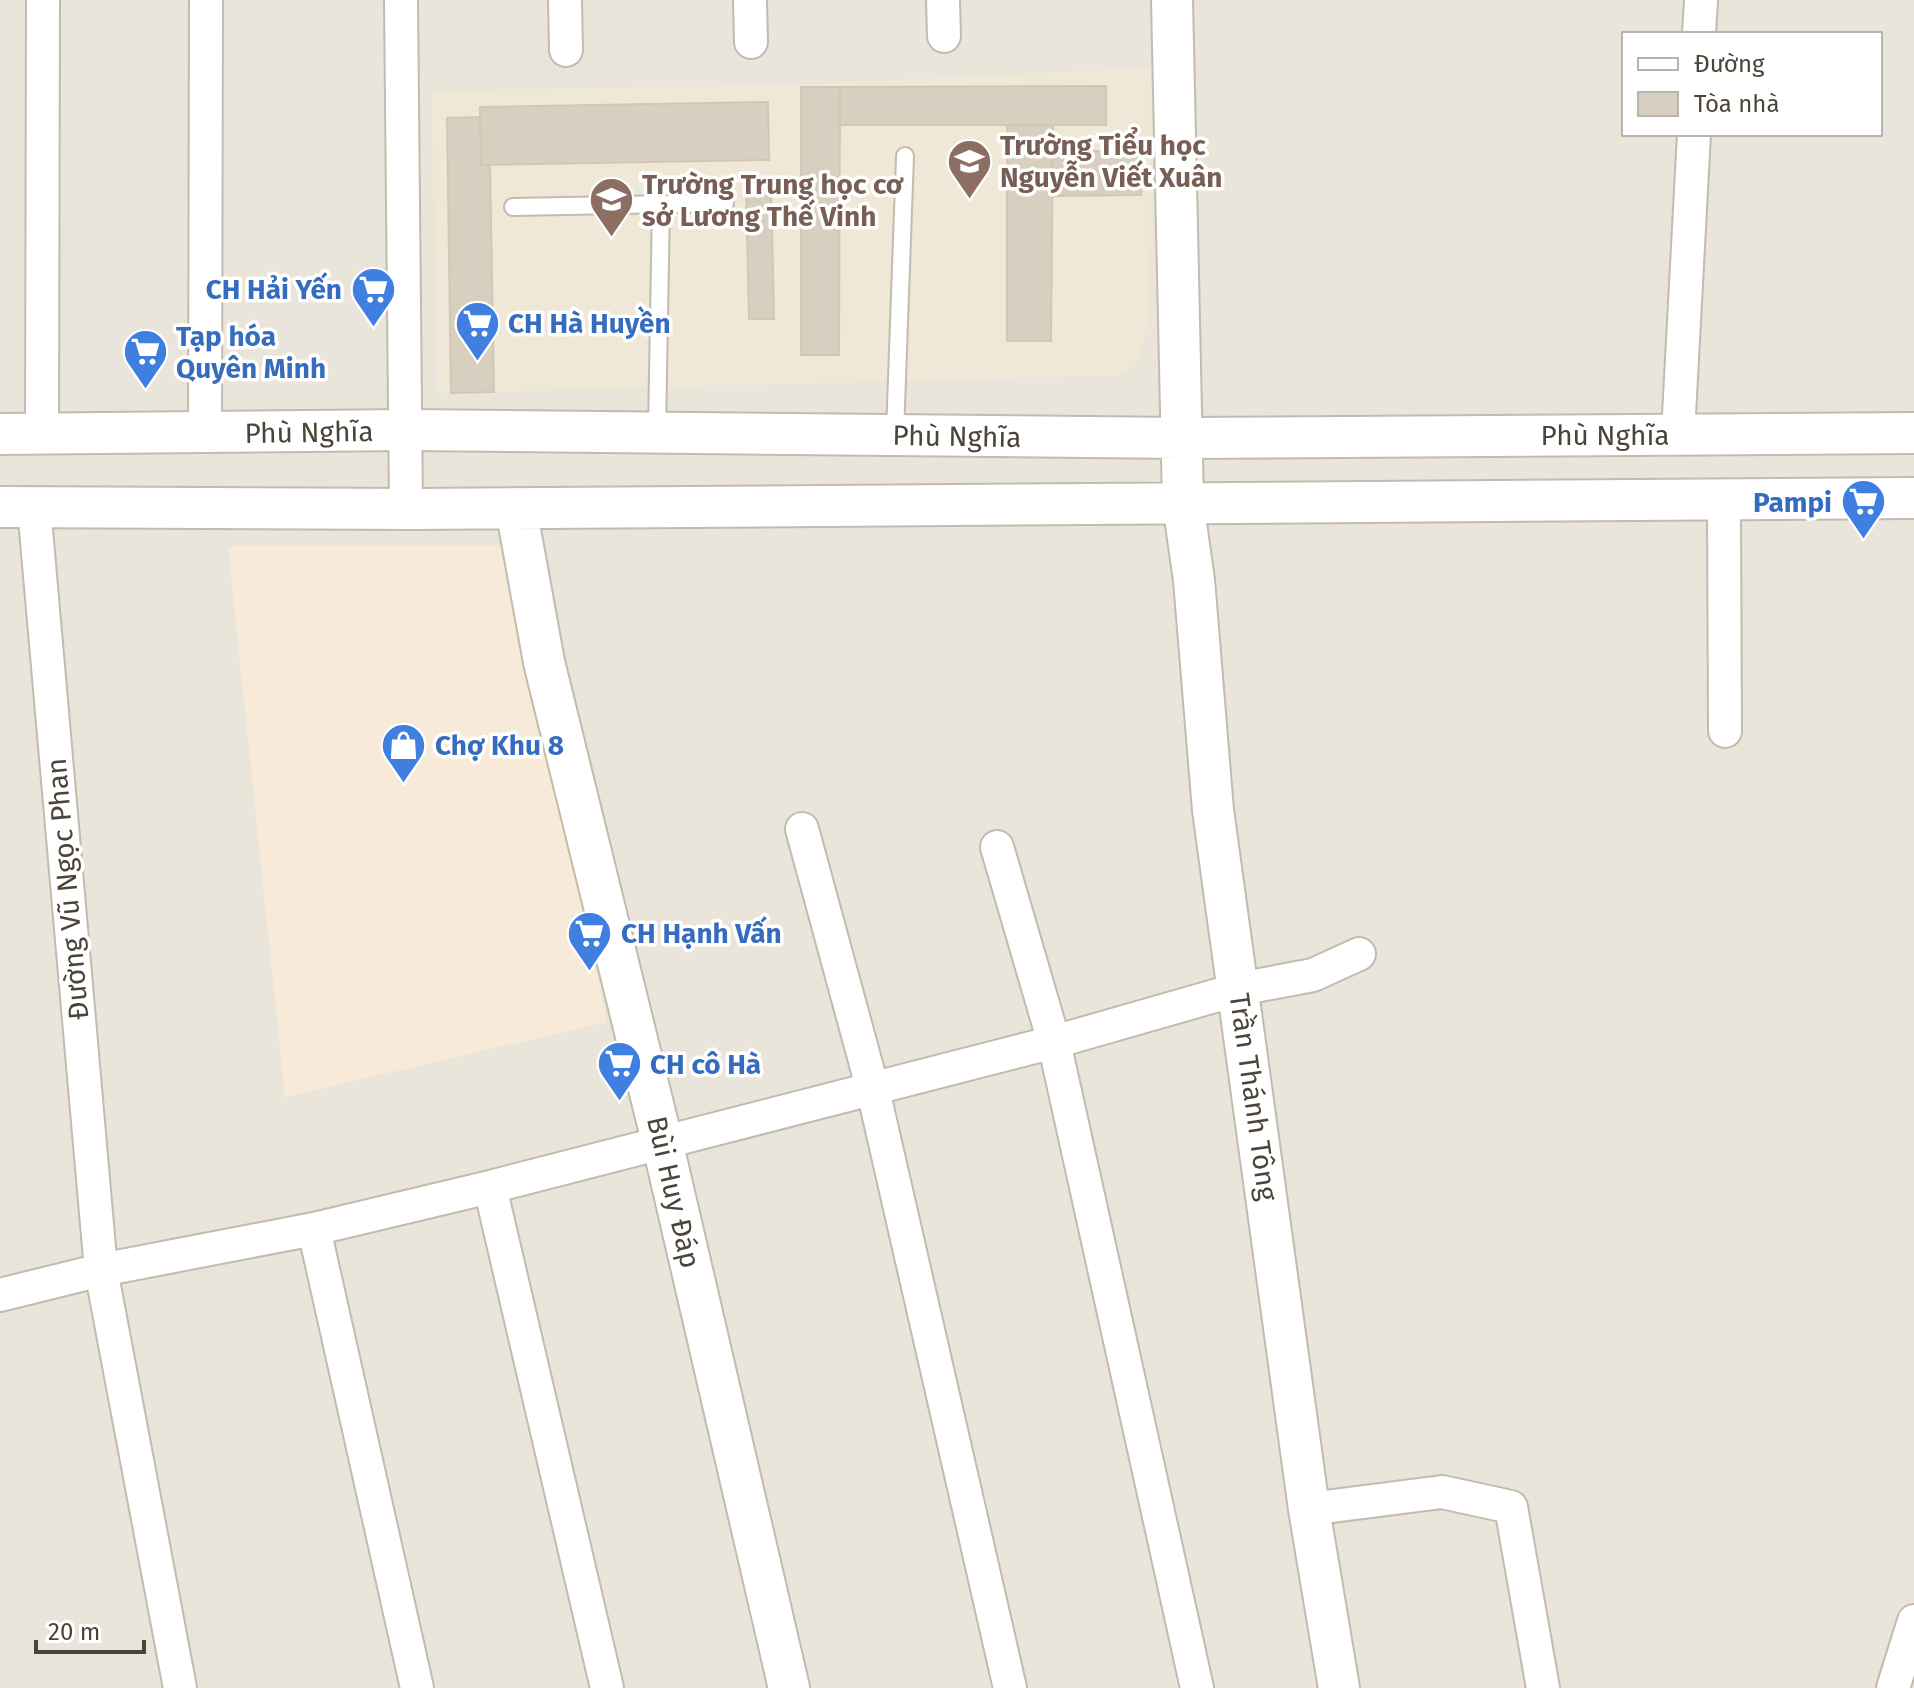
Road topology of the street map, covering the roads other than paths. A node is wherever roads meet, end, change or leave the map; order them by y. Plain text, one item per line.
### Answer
1 (43, 0) edge
2 (206, 0) edge
3 (401, 0) edge
4 (565, 0) edge
5 (750, 0) edge
6 (943, 0) edge
7 (1172, 0) edge
8 (1701, 0) edge
9 (1699, 32) edge
10 (944, 36) dead end
11 (751, 42) dead end
12 (566, 50) dead end
13 (1694, 136) edge
14 (905, 156) dead end
15 (725, 203) dead end
16 (661, 204) junction
17 (513, 207) dead end
18 (408, 430) junction
19 (205, 433) junction
20 (657, 433) junction
21 (1914, 433) edge
22 (0, 434) edge
23 (42, 434) junction
24 (1678, 434) junction
25 (895, 435) junction
26 (1182, 438) junction
27 (1914, 498) edge
28 (1730, 499) junction
29 (1183, 503) junction
30 (17, 507) edge
31 (516, 508) junction
32 (406, 509) junction
33 (1725, 731) dead end
34 (802, 829) dead end
35 (997, 847) dead end
36 (1359, 954) dead end
37 (1239, 989) junction
38 (1054, 1042) junction
39 (873, 1090) junction
40 (662, 1141) junction
41 (490, 1187) junction
42 (314, 1229) junction
43 (101, 1270) junction
44 (0, 1295) edge
45 (1309, 1509) junction
46 (1914, 1621) edge
47 (180, 1688) edge
48 (417, 1688) edge
49 (607, 1688) edge
50 (789, 1688) edge
51 (1010, 1688) edge
52 (1197, 1688) edge
53 (1339, 1688) edge
54 (1543, 1688) edge
55 (1893, 1688) edge

1 - 23 street
2 - 19 street
3 - 18 street
4 - 12 street
5 - 11 street
6 - 10 street
7 - 26 street, Trần Thánh Tông
8 - 9 street
13 - 24 street
14 - 25 lane
15 - 16 lane
16 - 17 lane
16 - 20 lane
18 - 19 street, Phù Nghĩa
18 - 20 street, Phù Nghĩa
18 - 32 street
19 - 23 street, Phù Nghĩa
20 - 25 street, Phù Nghĩa
21 - 24 street, Phù Nghĩa
22 - 23 street, Phù Nghĩa
24 - 26 street, Phù Nghĩa
25 - 26 street, Phù Nghĩa
26 - 29 street, Trần Thánh Tông
27 - 28 street
28 - 29 street
28 - 33 street
29 - 31 street
29 - 37 street, Trần Thánh Tông
30 - 32 street
30 - 43 street, Đường Vũ Ngọc Phan
31 - 32 street
31 - 40 street, Bùi Huy Đáp
34 - 39 street
35 - 38 street
36 - 37 street
37 - 38 street
37 - 45 street, Trần Thánh Tông
38 - 39 street
38 - 52 street
39 - 40 street
39 - 51 street
40 - 41 street
40 - 50 street, Bùi Huy Đáp
41 - 42 street
41 - 49 street
42 - 43 street
42 - 48 street
43 - 44 street
43 - 47 street, Đường Vũ Ngọc Phan
45 - 53 street, Trần Thánh Tông
45 - 54 street
46 - 55 street

